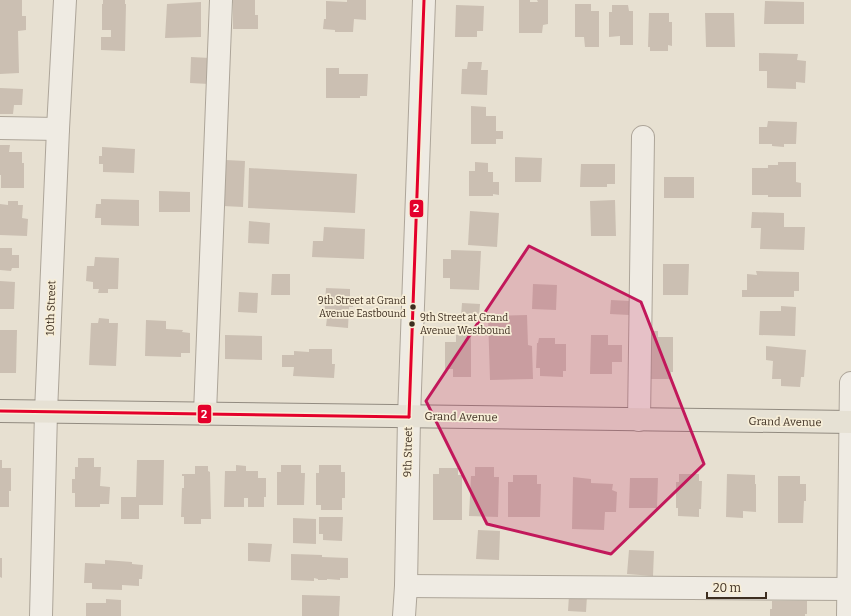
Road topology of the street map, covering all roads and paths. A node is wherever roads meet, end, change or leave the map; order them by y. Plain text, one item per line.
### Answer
1 (65, 0) edge
2 (221, 0) edge
3 (424, 0) edge
4 (0, 128) edge
5 (58, 129) junction
6 (643, 137) dead end
7 (851, 383) edge
8 (0, 411) edge
9 (46, 412) junction
10 (205, 413) junction
11 (409, 416) junction
12 (639, 420) junction
13 (851, 422) edge
14 (406, 586) junction
15 (848, 589) junction
16 (41, 616) edge
17 (404, 616) edge
18 (848, 616) edge

1 - 5 street, 10th Street
2 - 10 street
3 - 11 street, 9th Street
4 - 5 street
5 - 9 street, 10th Street
6 - 12 street
7 - 13 street
8 - 9 main road, Grand Avenue
9 - 10 main road, Grand Avenue
9 - 16 street, 10th Street
10 - 11 main road, Grand Avenue
11 - 12 main road, Grand Avenue
11 - 14 street, 9th Street
12 - 13 main road, Grand Avenue
13 - 15 street
14 - 15 street
14 - 17 street, 9th Street
15 - 18 street

